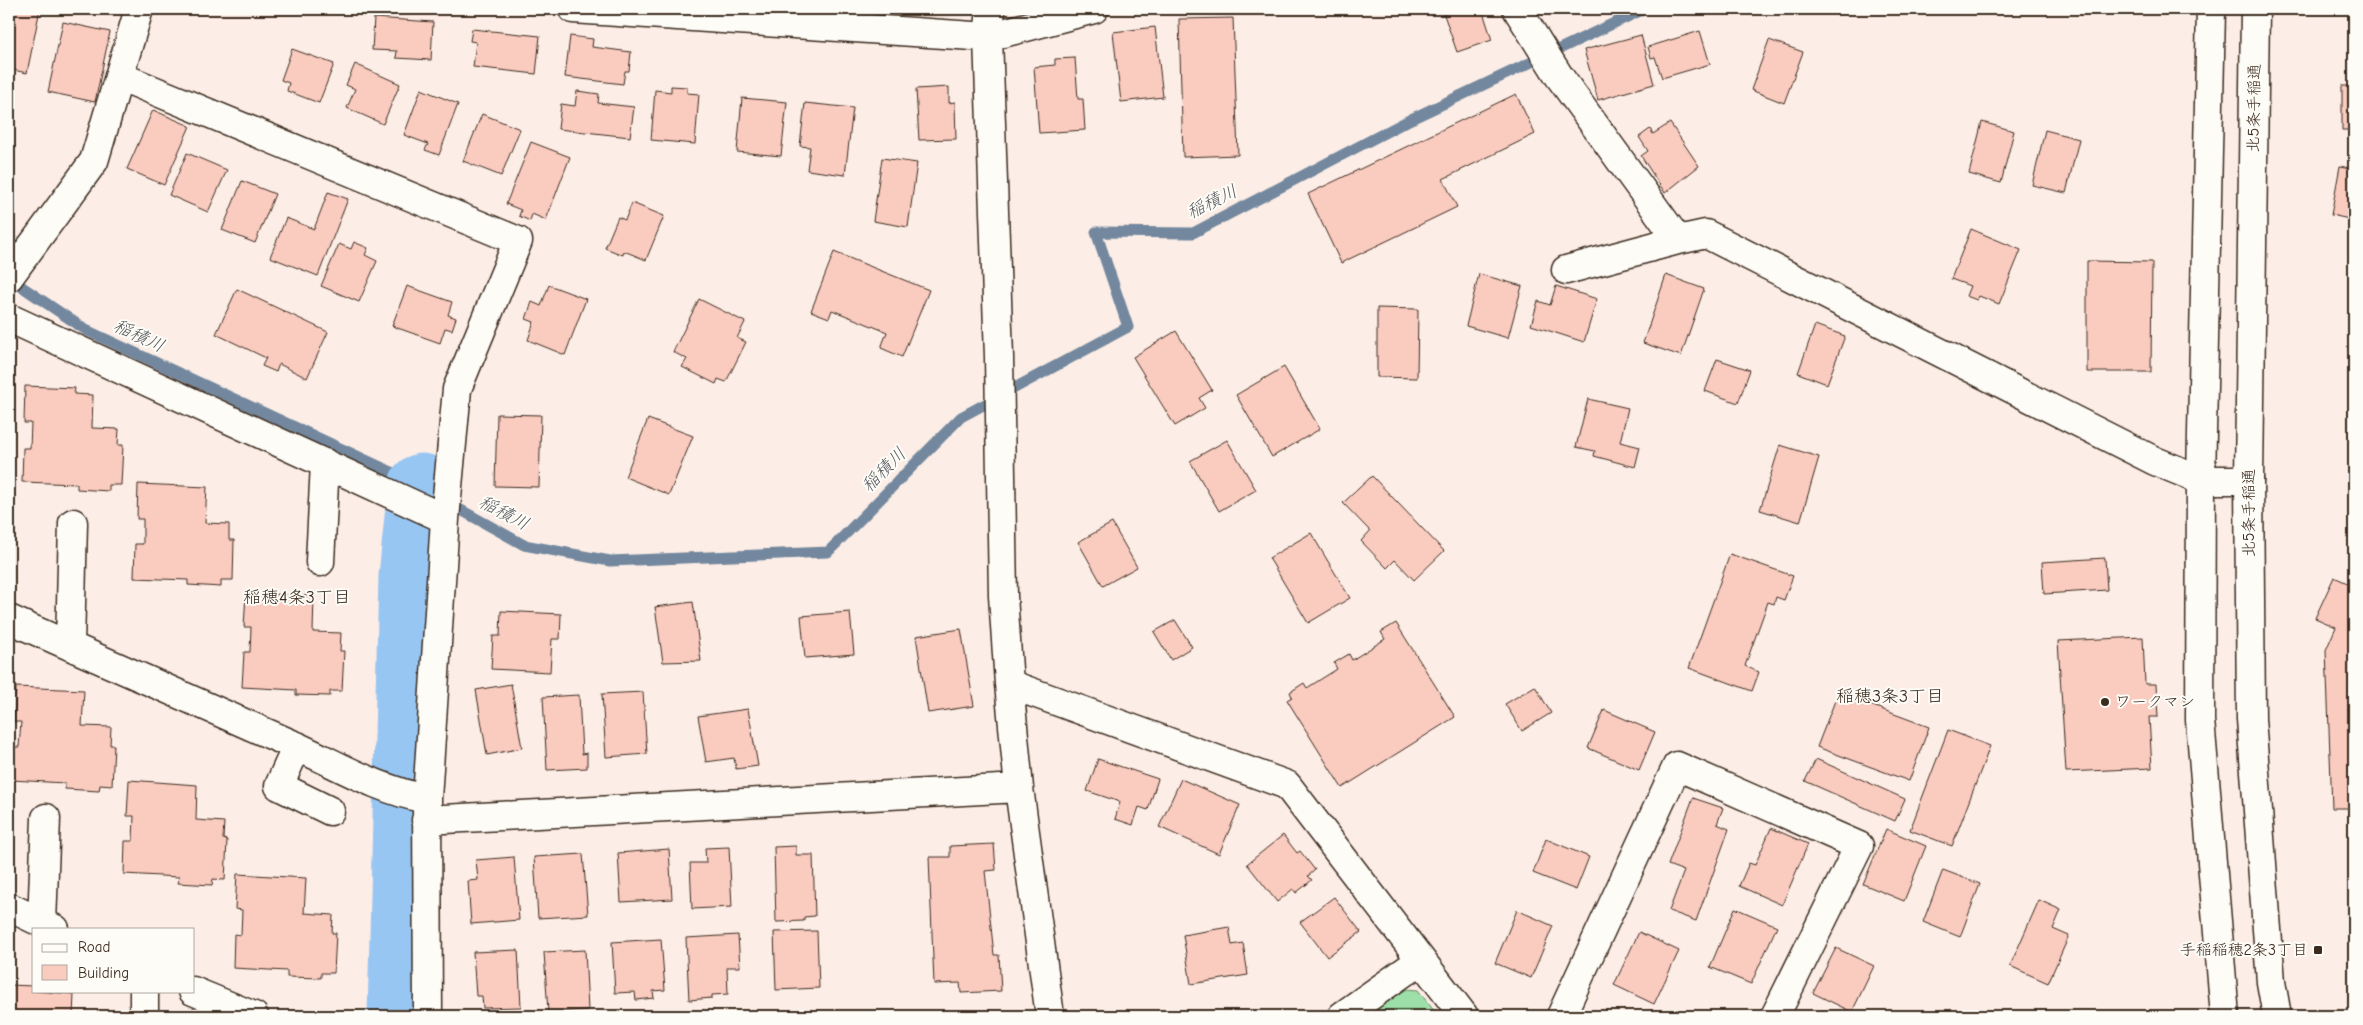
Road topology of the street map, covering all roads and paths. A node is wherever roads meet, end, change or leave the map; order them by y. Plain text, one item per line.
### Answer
1 (139, 9) edge
2 (572, 9) edge
3 (991, 9) edge
4 (1094, 9) edge
5 (1517, 9) edge
6 (2211, 9) edge
7 (2255, 9) edge
8 (988, 37) junction
9 (119, 76) junction
10 (1678, 240) junction
11 (16, 267) edge
12 (1566, 270) dead end
13 (9, 318) edge
14 (325, 463) junction
15 (2201, 480) junction
16 (2249, 480) junction
17 (432, 511) junction
18 (73, 523) dead end
19 (320, 562) dead end
20 (9, 619) edge
21 (70, 646) junction
22 (1009, 684) junction
23 (297, 746) junction
24 (1020, 788) junction
25 (421, 805) junction
26 (330, 811) dead end
27 (46, 818) dead end
28 (9, 906) edge
29 (48, 926) edge
30 (1421, 960) junction
31 (144, 992) edge
32 (195, 992) edge
33 (144, 1016) edge
34 (254, 1016) edge
35 (428, 1016) edge
36 (1046, 1016) edge
37 (1050, 1016) edge
38 (1342, 1016) edge
39 (1464, 1016) edge
40 (1561, 1016) edge
41 (1775, 1016) edge
42 (2225, 1016) edge
43 (2276, 1016) edge

1 - 9 main road
2 - 8 main road
3 - 8 main road
4 - 8 main road
5 - 10 main road
6 - 15 main road
7 - 16 main road, 北5条手稲通
8 - 22 main road
9 - 11 main road
9 - 17 main road
10 - 12 main road
10 - 15 main road
13 - 14 main road
14 - 17 main road
14 - 19 main road
15 - 16 main road
15 - 42 main road
16 - 43 main road, 北5条手稲通
17 - 25 main road
18 - 21 main road
20 - 21 main road
21 - 23 main road
22 - 24 main road
22 - 30 main road
23 - 25 main road
23 - 26 main road
24 - 25 main road
24 - 37 main road
25 - 35 main road
27 - 29 main road
28 - 29 main road
30 - 38 main road
30 - 39 main road
31 - 33 main road
32 - 34 main road
36 - 37 main road
40 - 41 main road

